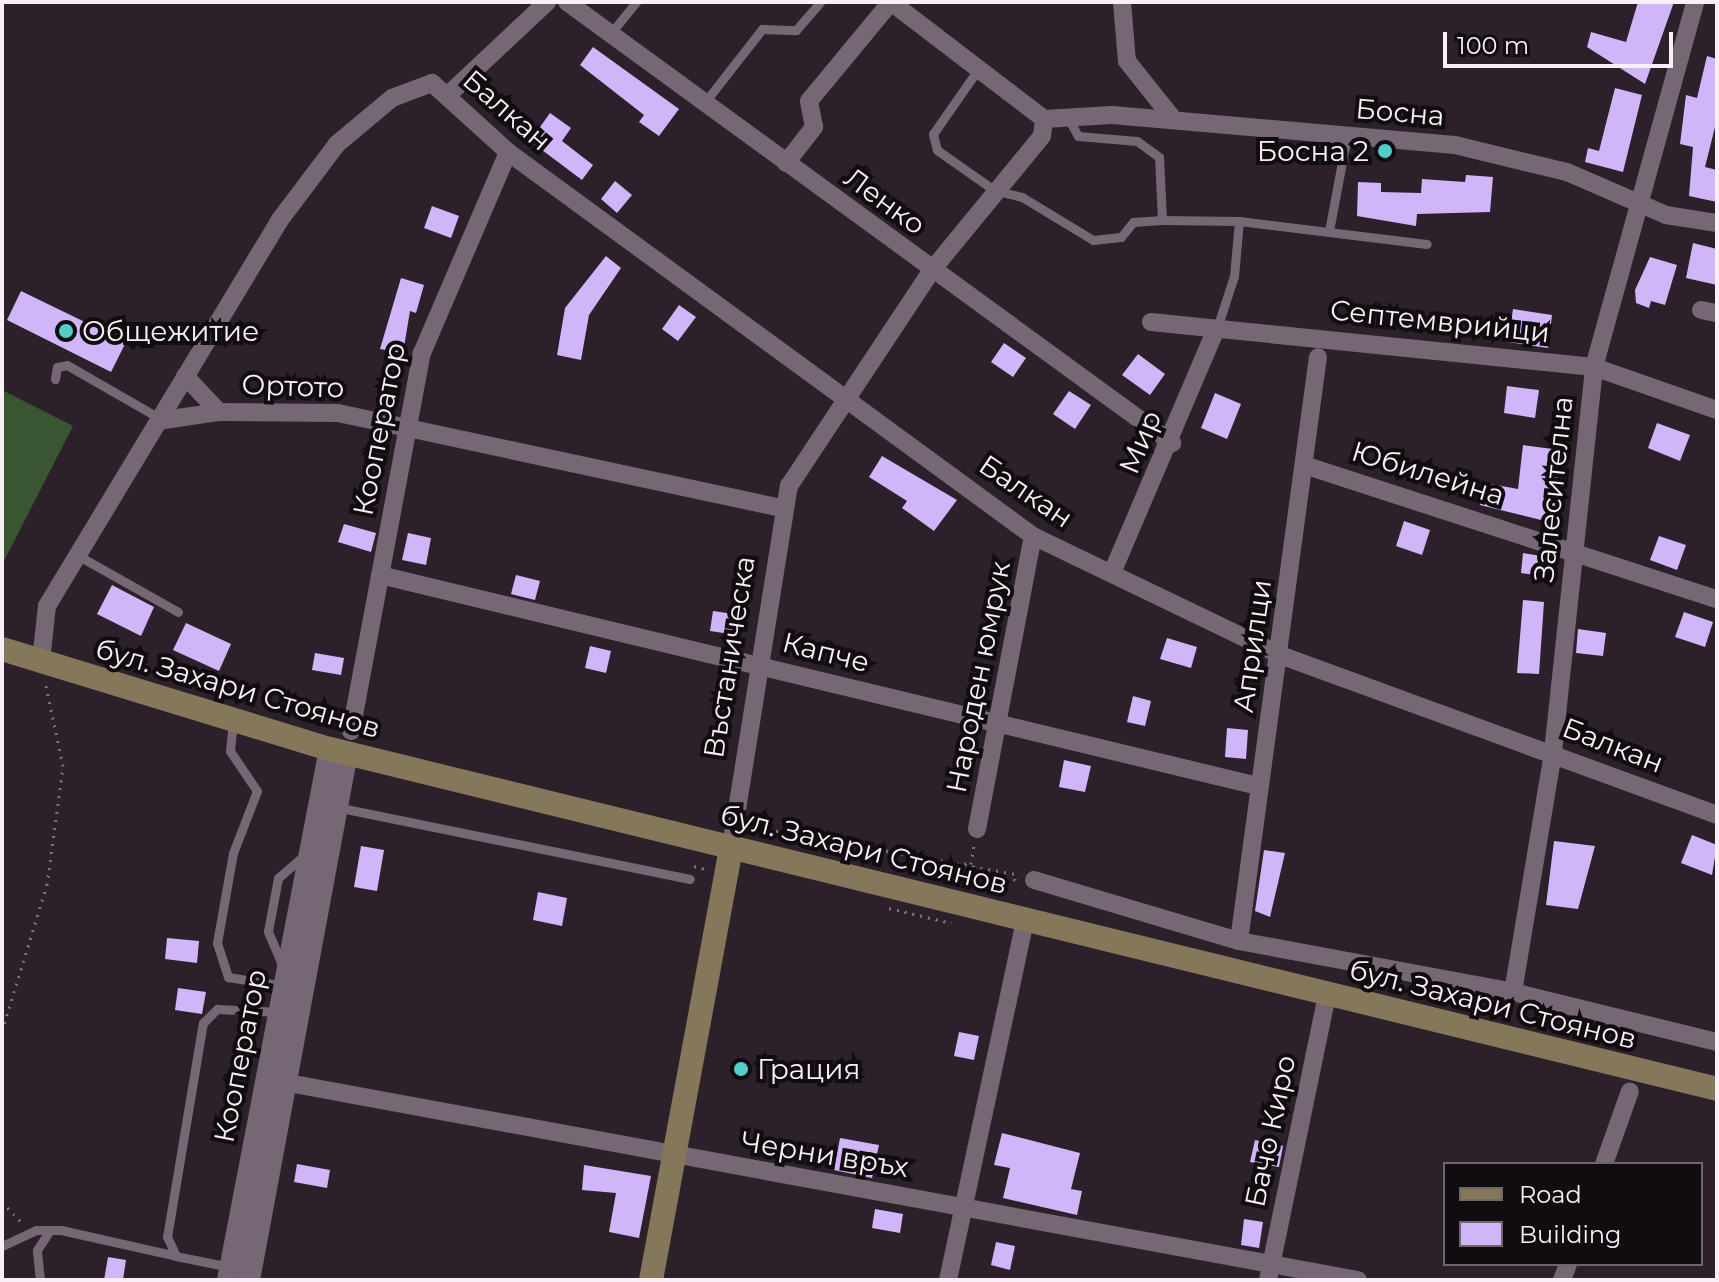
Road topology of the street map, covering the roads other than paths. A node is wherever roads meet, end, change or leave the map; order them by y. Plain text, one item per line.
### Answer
1 (547, 2) edge
2 (567, 2) edge
3 (636, 2) edge
4 (820, 2) edge
5 (891, 2) edge
6 (1122, 2) edge
7 (1695, 2) edge
8 (610, 34) junction
9 (979, 68) junction
10 (448, 95) junction
11 (704, 103) junction
12 (1065, 114) junction
13 (1044, 119) junction
14 (1174, 120) junction
15 (1347, 136) junction
16 (508, 152) junction
17 (786, 163) junction
18 (994, 190) junction
19 (1643, 206) junction
20 (1162, 220) junction
21 (1239, 221) junction
22 (1717, 223) edge
23 (1329, 231) junction
24 (1427, 244) dead end
25 (932, 270) junction
26 (1151, 322) dead end
27 (1215, 331) junction
28 (1318, 357) dead end
29 (1594, 367) junction
30 (185, 376) junction
31 (55, 379) dead end
32 (846, 397) junction
33 (1717, 410) edge
34 (219, 412) junction
35 (164, 420) junction
36 (409, 424) junction
37 (1172, 443) junction
38 (1304, 465) junction
39 (782, 508) junction
40 (1033, 536) junction
41 (1575, 547) junction
42 (77, 555) junction
43 (1112, 573) junction
44 (380, 575) junction
45 (1717, 599) edge
46 (178, 612) dead end
47 (2, 649) edge
48 (1280, 655) junction
49 (41, 661) junction
50 (757, 664) junction
51 (233, 722) junction
52 (999, 724) junction
53 (343, 744) junction
54 (1553, 752) junction
55 (1258, 786) junction
56 (336, 807) junction
57 (1717, 815) edge
58 (977, 829) dead end
59 (731, 847) junction
60 (690, 879) dead end
61 (1034, 880) road end
62 (1025, 920) junction
63 (1239, 941) junction
64 (285, 981) junction
65 (1513, 992) junction
66 (1327, 994) junction
67 (279, 1012) junction
68 (1717, 1042) edge
69 (283, 1082) junction
70 (1717, 1089) edge
71 (1630, 1091) dead end
72 (675, 1157) junction
73 (1605, 1162) edge
74 (963, 1205) junction
75 (48, 1233) junction
76 (2, 1246) edge
77 (176, 1256) junction
78 (1270, 1272) edge
79 (236, 1276) edge
80 (40, 1280) edge
81 (651, 1280) edge
82 (948, 1280) edge
83 (1358, 1280) edge

1 - 10 street
2 - 8 street, Ленко
3 - 8 lane
4 - 11 lane
5 - 9 street
5 - 17 street
6 - 14 street
7 - 19 street, Залесителна
8 - 11 street, Ленко
9 - 13 street
9 - 18 lane
10 - 16 street, Балкан
10 - 30 street, Балкан
11 - 17 street, Ленко
12 - 13 street, Босна
12 - 14 street, Босна
12 - 20 lane
13 - 18 street, Въстаническа
14 - 15 street, Босна
15 - 19 street, Босна
15 - 23 lane
16 - 32 street, Балкан
16 - 36 street, Кооператор
17 - 25 street, Ленко
18 - 20 lane
18 - 25 street, Въстаническа
19 - 22 street, Босна
19 - 29 street, Залесителна
20 - 21 lane
21 - 23 lane
21 - 27 lane
23 - 24 lane
25 - 32 street, Въстаническа
25 - 37 street, Ленко
26 - 27 street, Септемврийци
27 - 29 street, Септемврийци
27 - 37 street, Мир
28 - 38 street, Априлци
29 - 33 street, Септемврийци
29 - 41 street, Залесителна
30 - 34 street
30 - 35 street
31 - 35 lane
32 - 39 street, Въстаническа
32 - 40 street, Балкан
34 - 35 street, Ортото
34 - 36 street, Ортото
35 - 42 street
36 - 39 street, Ортото
36 - 44 street, Кооператор
37 - 43 street, Мир
38 - 41 street, Юбилейна
38 - 48 street, Априлци
39 - 50 street, Въстаническа
40 - 43 street, Балкан
40 - 52 street, Народен юмрук
41 - 45 street, Юбилейна
41 - 54 street, Залесителна
42 - 46 lane
42 - 49 street
43 - 48 street, Балкан
44 - 50 street, Капче
44 - 53 street, Кооператор
47 - 49 main road, бул. Захари Стоянов
48 - 54 street, Балкан
48 - 55 street, Априлци
49 - 51 main road, бул. Захари Стоянов
50 - 52 street, Капче
50 - 59 street, Въстаническа
51 - 53 main road, бул. Захари Стоянов
51 - 64 lane
52 - 55 street, Капче
52 - 58 street, Народен юмрук
53 - 56 street, Кооператор
53 - 59 main road, бул. Захари Стоянов
53 - 64 street, Кооператор
54 - 57 street, Балкан
54 - 65 street, Залесителна
55 - 63 street, Априлци
56 - 60 lane
56 - 69 street, Кооператор
59 - 62 main road, бул. Захари Стоянов
59 - 72 main road, Въстаническа
61 - 63 street
62 - 66 main road, бул. Захари Стоянов
62 - 74 street
63 - 65 street
64 - 67 street, Кооператор
65 - 68 street
66 - 70 main road, бул. Захари Стоянов
66 - 78 street, Бачо Киро
67 - 77 lane
67 - 79 street, Кооператор
69 - 72 street, Черни връх
69 - 79 street, Кооператор
71 - 73 street
72 - 74 street, Черни връх
72 - 81 main road, Въстаническа
74 - 78 street, Черни връх
74 - 82 street
75 - 76 lane
75 - 77 lane
75 - 80 lane
77 - 79 lane
78 - 83 street, Черни връх

